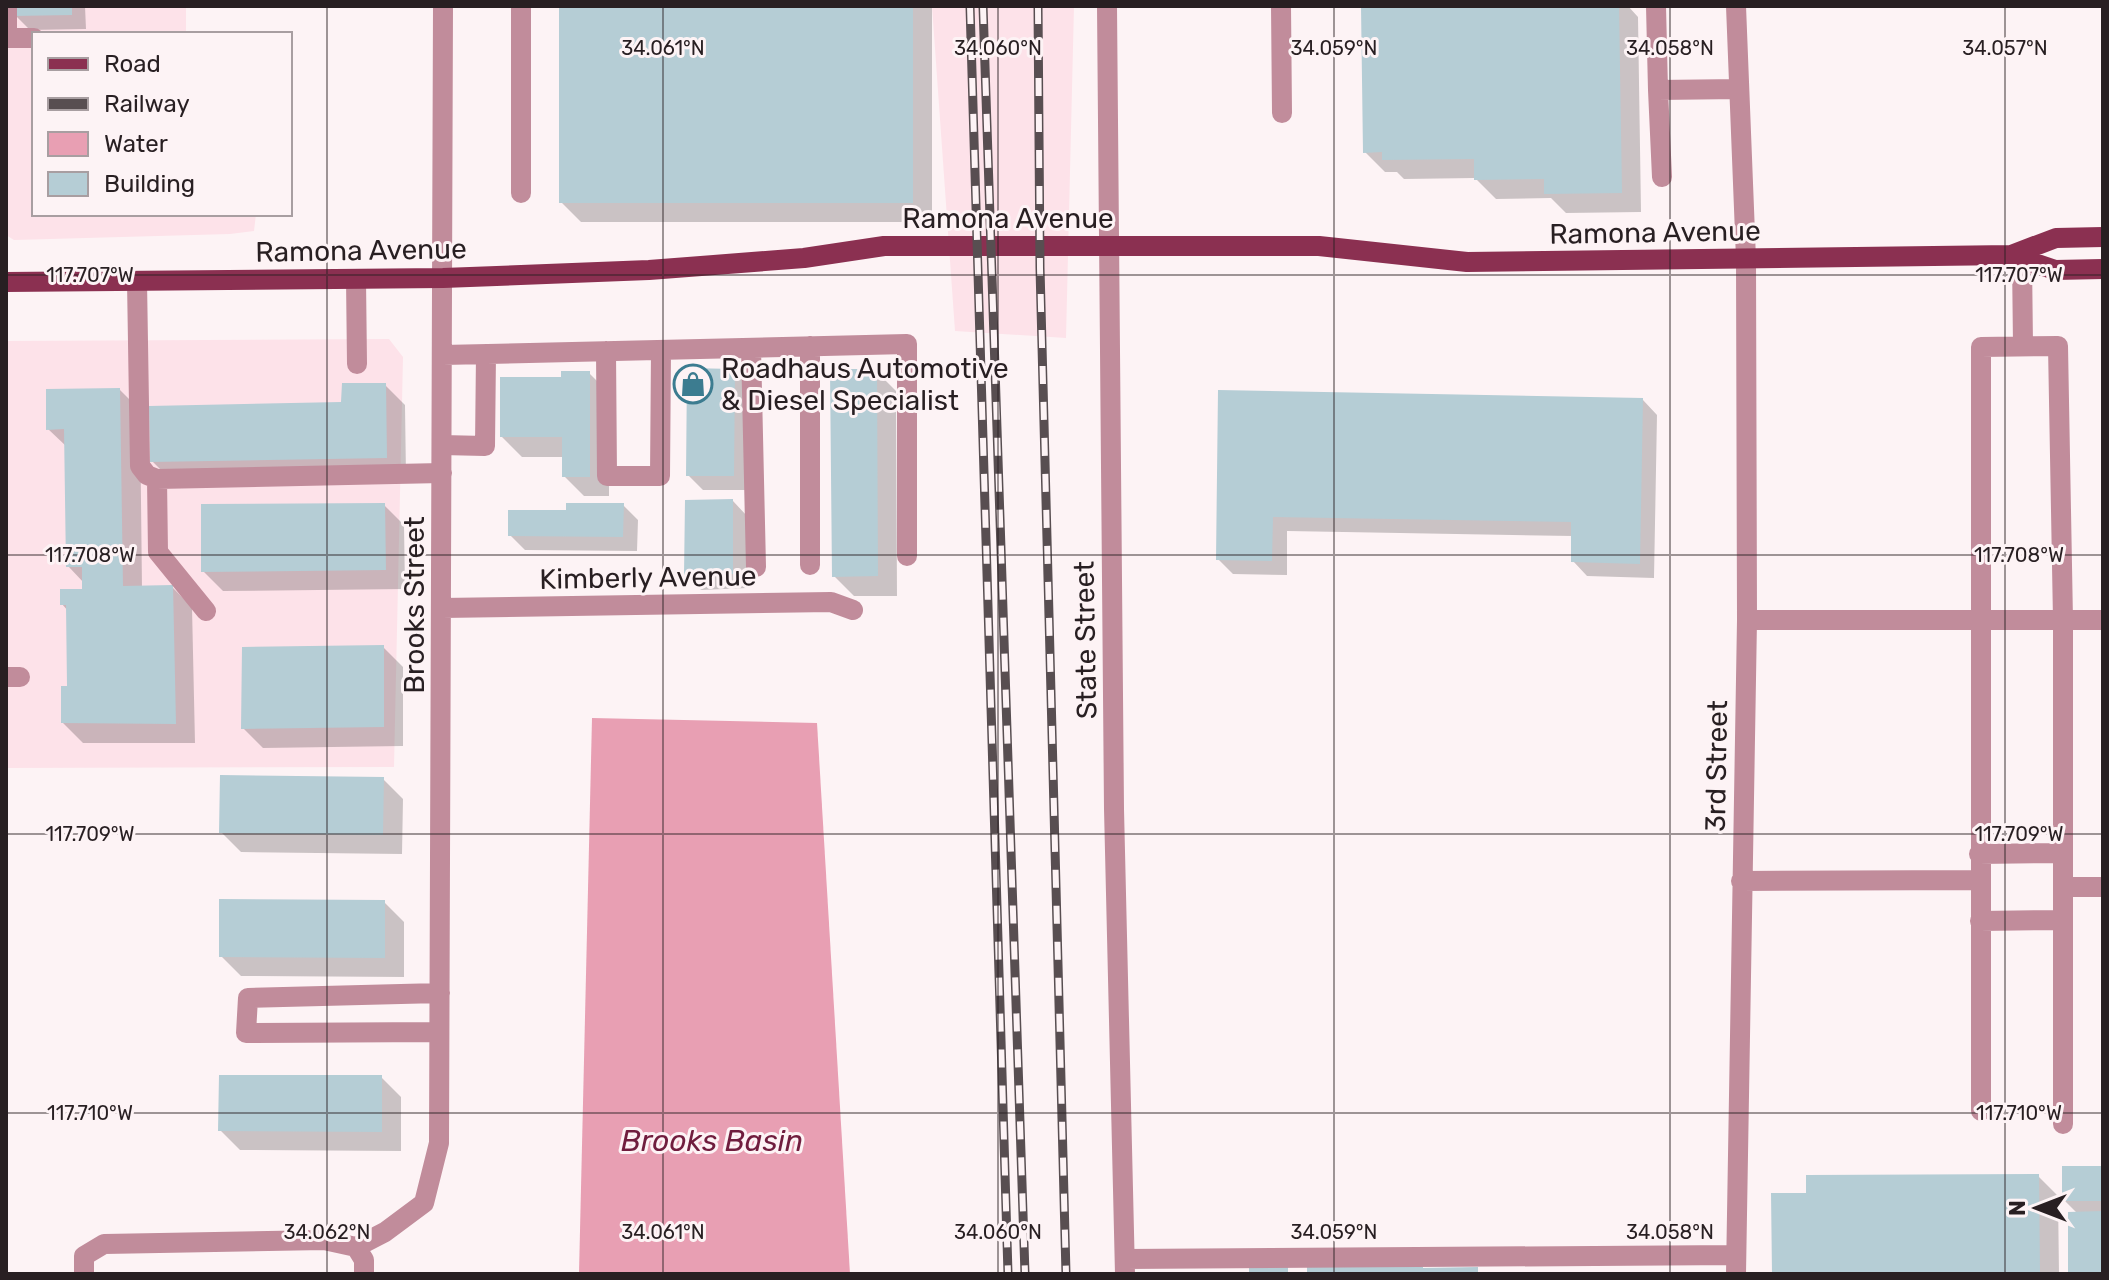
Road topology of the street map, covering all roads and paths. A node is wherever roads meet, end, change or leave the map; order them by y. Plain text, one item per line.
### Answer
1 (7, 6) edge
2 (443, 6) edge
3 (521, 6) edge
4 (1107, 6) edge
5 (1281, 6) edge
6 (1656, 6) edge
7 (1736, 6) edge
8 (7, 38) edge
9 (32, 38) edge
10 (1739, 89) junction
11 (1658, 90) junction
12 (1282, 113) dead end
13 (1662, 177) dead end
14 (521, 193) dead end
15 (2103, 237) edge
16 (2016, 257) junction
17 (1746, 259) junction
18 (2103, 269) edge
19 (443, 278) junction
20 (356, 279) junction
21 (137, 281) junction
22 (6, 282) edge
23 (810, 346) junction
24 (2023, 346) junction
25 (751, 348) junction
26 (661, 350) junction
27 (606, 351) junction
28 (486, 354) junction
29 (443, 355) junction
30 (357, 364) dead end
31 (442, 445) junction
32 (442, 473) junction
33 (157, 479) junction
34 (907, 556) dead end
35 (810, 565) dead end
36 (756, 567) dead end
37 (442, 608) junction
38 (853, 610) dead end
39 (206, 611) dead end
40 (1980, 619) junction
41 (1747, 620) junction
42 (2063, 620) junction
43 (2103, 620) edge
44 (2063, 853) junction
45 (1979, 854) junction
46 (1979, 880) junction
47 (1741, 881) junction
48 (2063, 887) junction
49 (2103, 887) edge
50 (2063, 920) junction
51 (1980, 921) junction
52 (440, 993) junction
53 (439, 1032) junction
54 (1981, 1111) dead end
55 (2063, 1124) dead end
56 (356, 1247) junction
57 (84, 1265) edge
58 (1736, 1265) edge
59 (1125, 1266) edge
60 (364, 1274) edge

1 - 8 street
2 - 19 street, Brooks Street
3 - 14 street
4 - 59 street, State Street
5 - 12 street
6 - 11 street
7 - 10 street, 3rd Street
8 - 9 street
10 - 11 street
10 - 17 street, 3rd Street
11 - 13 street
15 - 16 main road, Ramona Avenue
16 - 17 main road, Ramona Avenue
16 - 18 main road, Ramona Avenue
16 - 24 street
17 - 19 main road, Ramona Avenue
17 - 41 street, 3rd Street
19 - 20 main road, Ramona Avenue
19 - 29 street, Brooks Street
20 - 21 main road, Ramona Avenue
20 - 30 street
21 - 22 main road, Ramona Avenue
21 - 33 street
23 - 25 street
23 - 34 street
23 - 35 street
24 - 40 street
24 - 42 street
25 - 26 street
25 - 36 street
26 - 27 street
26 - 27 street
27 - 28 street
28 - 29 street
28 - 31 street
29 - 31 street, Brooks Street
31 - 32 street, Brooks Street
32 - 33 street
32 - 37 street, Brooks Street
33 - 39 street
37 - 38 street, Kimberly Avenue
37 - 52 street, Brooks Street
40 - 41 street
40 - 42 street
40 - 45 street
41 - 47 street, 3rd Street
42 - 43 street
42 - 44 street
44 - 45 street
44 - 48 street
45 - 46 street
46 - 47 street
46 - 51 street
47 - 58 street, 3rd Street
48 - 49 street
48 - 50 street
50 - 51 street
50 - 55 street
51 - 54 street
52 - 53 street, Brooks Street
52 - 53 street
53 - 56 street, Brooks Street
56 - 57 street
56 - 60 street
58 - 59 street

